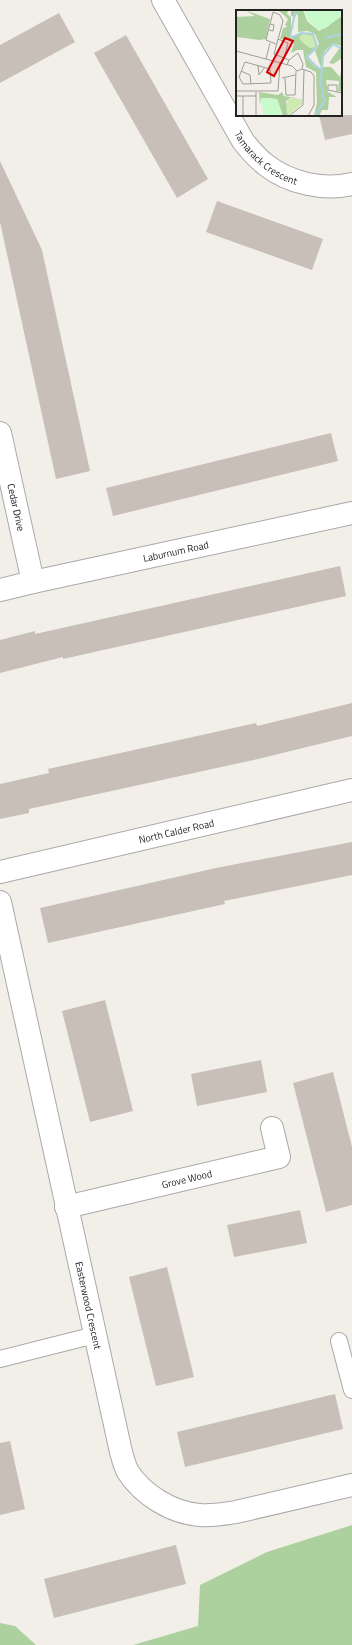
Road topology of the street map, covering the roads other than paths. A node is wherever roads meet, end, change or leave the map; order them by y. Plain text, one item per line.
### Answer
1 (163, 0) edge
2 (352, 184) edge
3 (0, 433) edge
4 (352, 513) edge
5 (33, 582) junction
6 (0, 590) edge
7 (352, 790) edge
8 (0, 872) edge
9 (0, 902) edge
10 (272, 1128) dead end
11 (66, 1207) junction
12 (95, 1335) junction
13 (339, 1341) dead end
14 (0, 1359) edge
15 (352, 1390) edge
16 (352, 1485) edge

1 - 2 street, Tamarack Crescent
3 - 5 street, Cedar Drive
4 - 5 street, Laburnum Road
5 - 6 street, Laburnum Road
7 - 8 street, North Calder Road
9 - 11 street, Easterwood Crescent
10 - 11 street, Grove Wood
11 - 12 street, Easterwood Crescent
12 - 14 lane
12 - 16 street, Easterwood Crescent
13 - 15 lane

